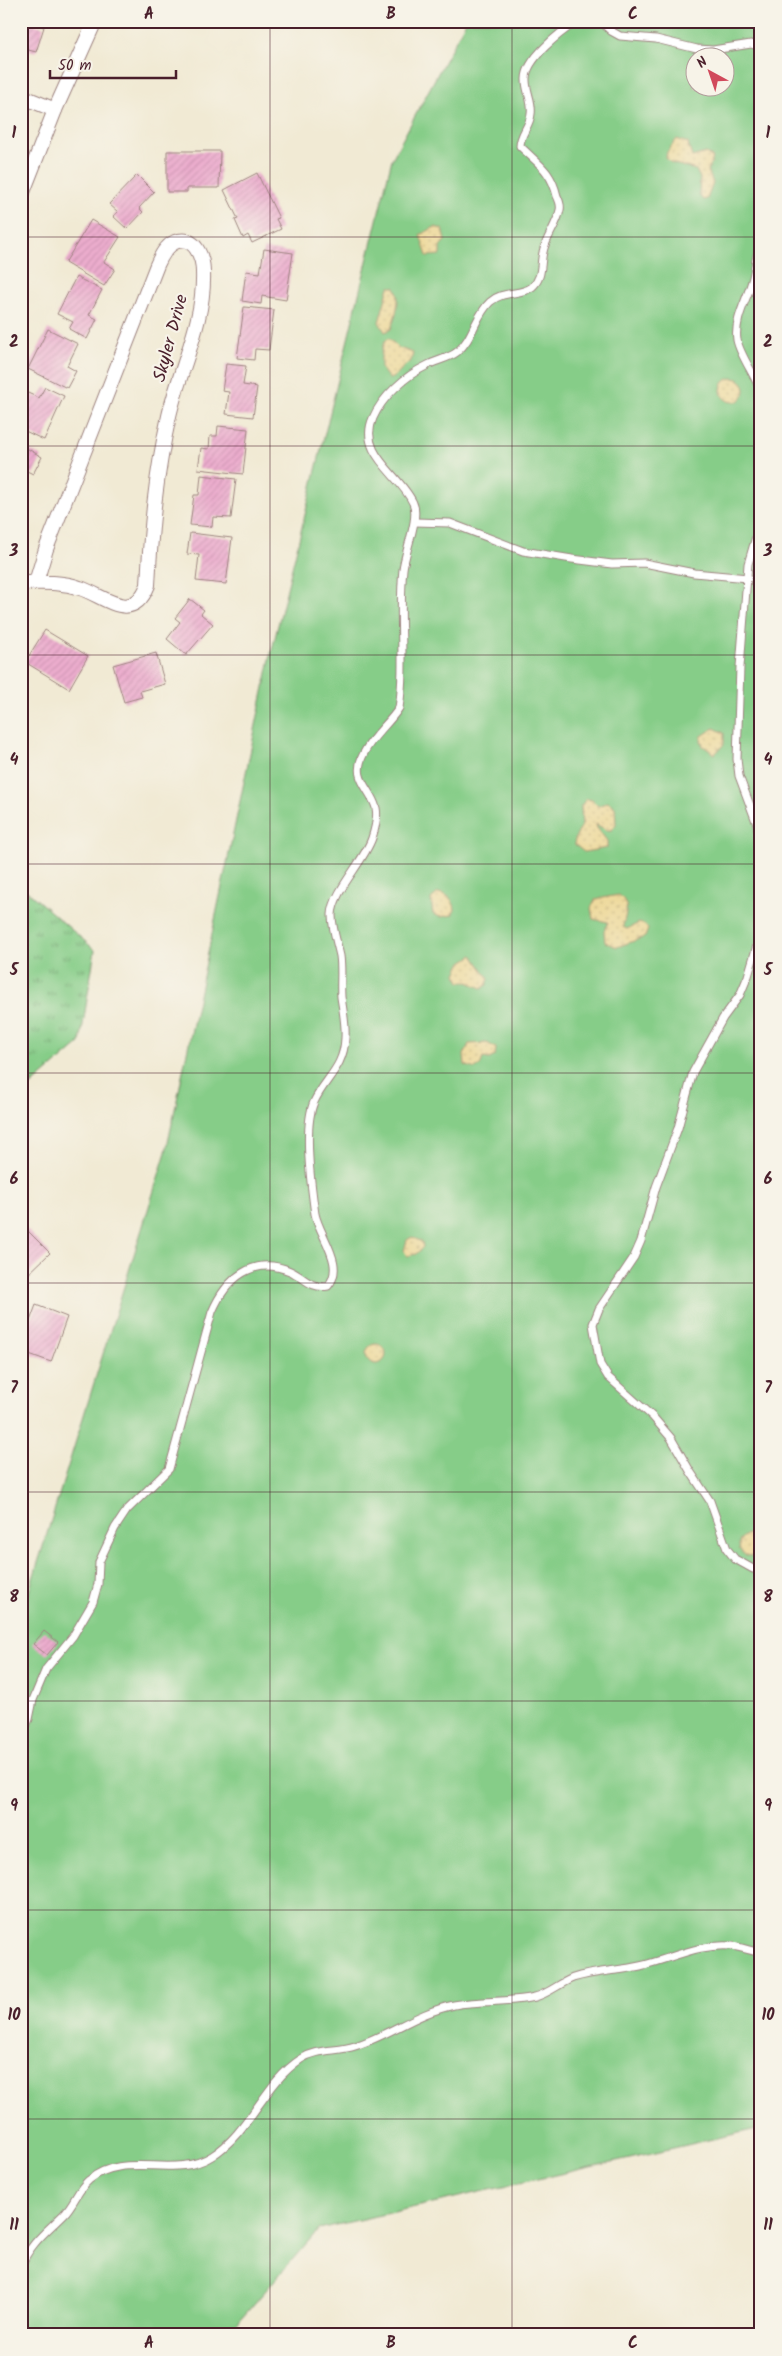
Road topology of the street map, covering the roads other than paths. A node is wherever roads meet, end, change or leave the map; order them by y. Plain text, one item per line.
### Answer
1 (94, 21) edge
2 (577, 21) edge
3 (600, 21) edge
4 (761, 47) edge
5 (21, 96) edge
6 (55, 110) junction
7 (21, 197) edge
8 (761, 244) edge
9 (761, 392) edge
10 (761, 520) edge
11 (415, 522) junction
12 (748, 578) junction
13 (36, 582) junction
14 (21, 583) edge
15 (761, 845) edge
16 (761, 932) edge
17 (761, 1569) edge
18 (21, 1737) edge
19 (761, 1953) edge
20 (21, 2267) edge

1 - 6 street
2 - 11 lane
3 - 4 lane
5 - 6 street
6 - 7 street
8 - 9 lane
10 - 12 lane
11 - 12 lane
11 - 18 lane
12 - 15 lane
13 - 13 street, Skyler Drive
13 - 14 street, Skyler Drive
16 - 17 lane
19 - 20 lane

